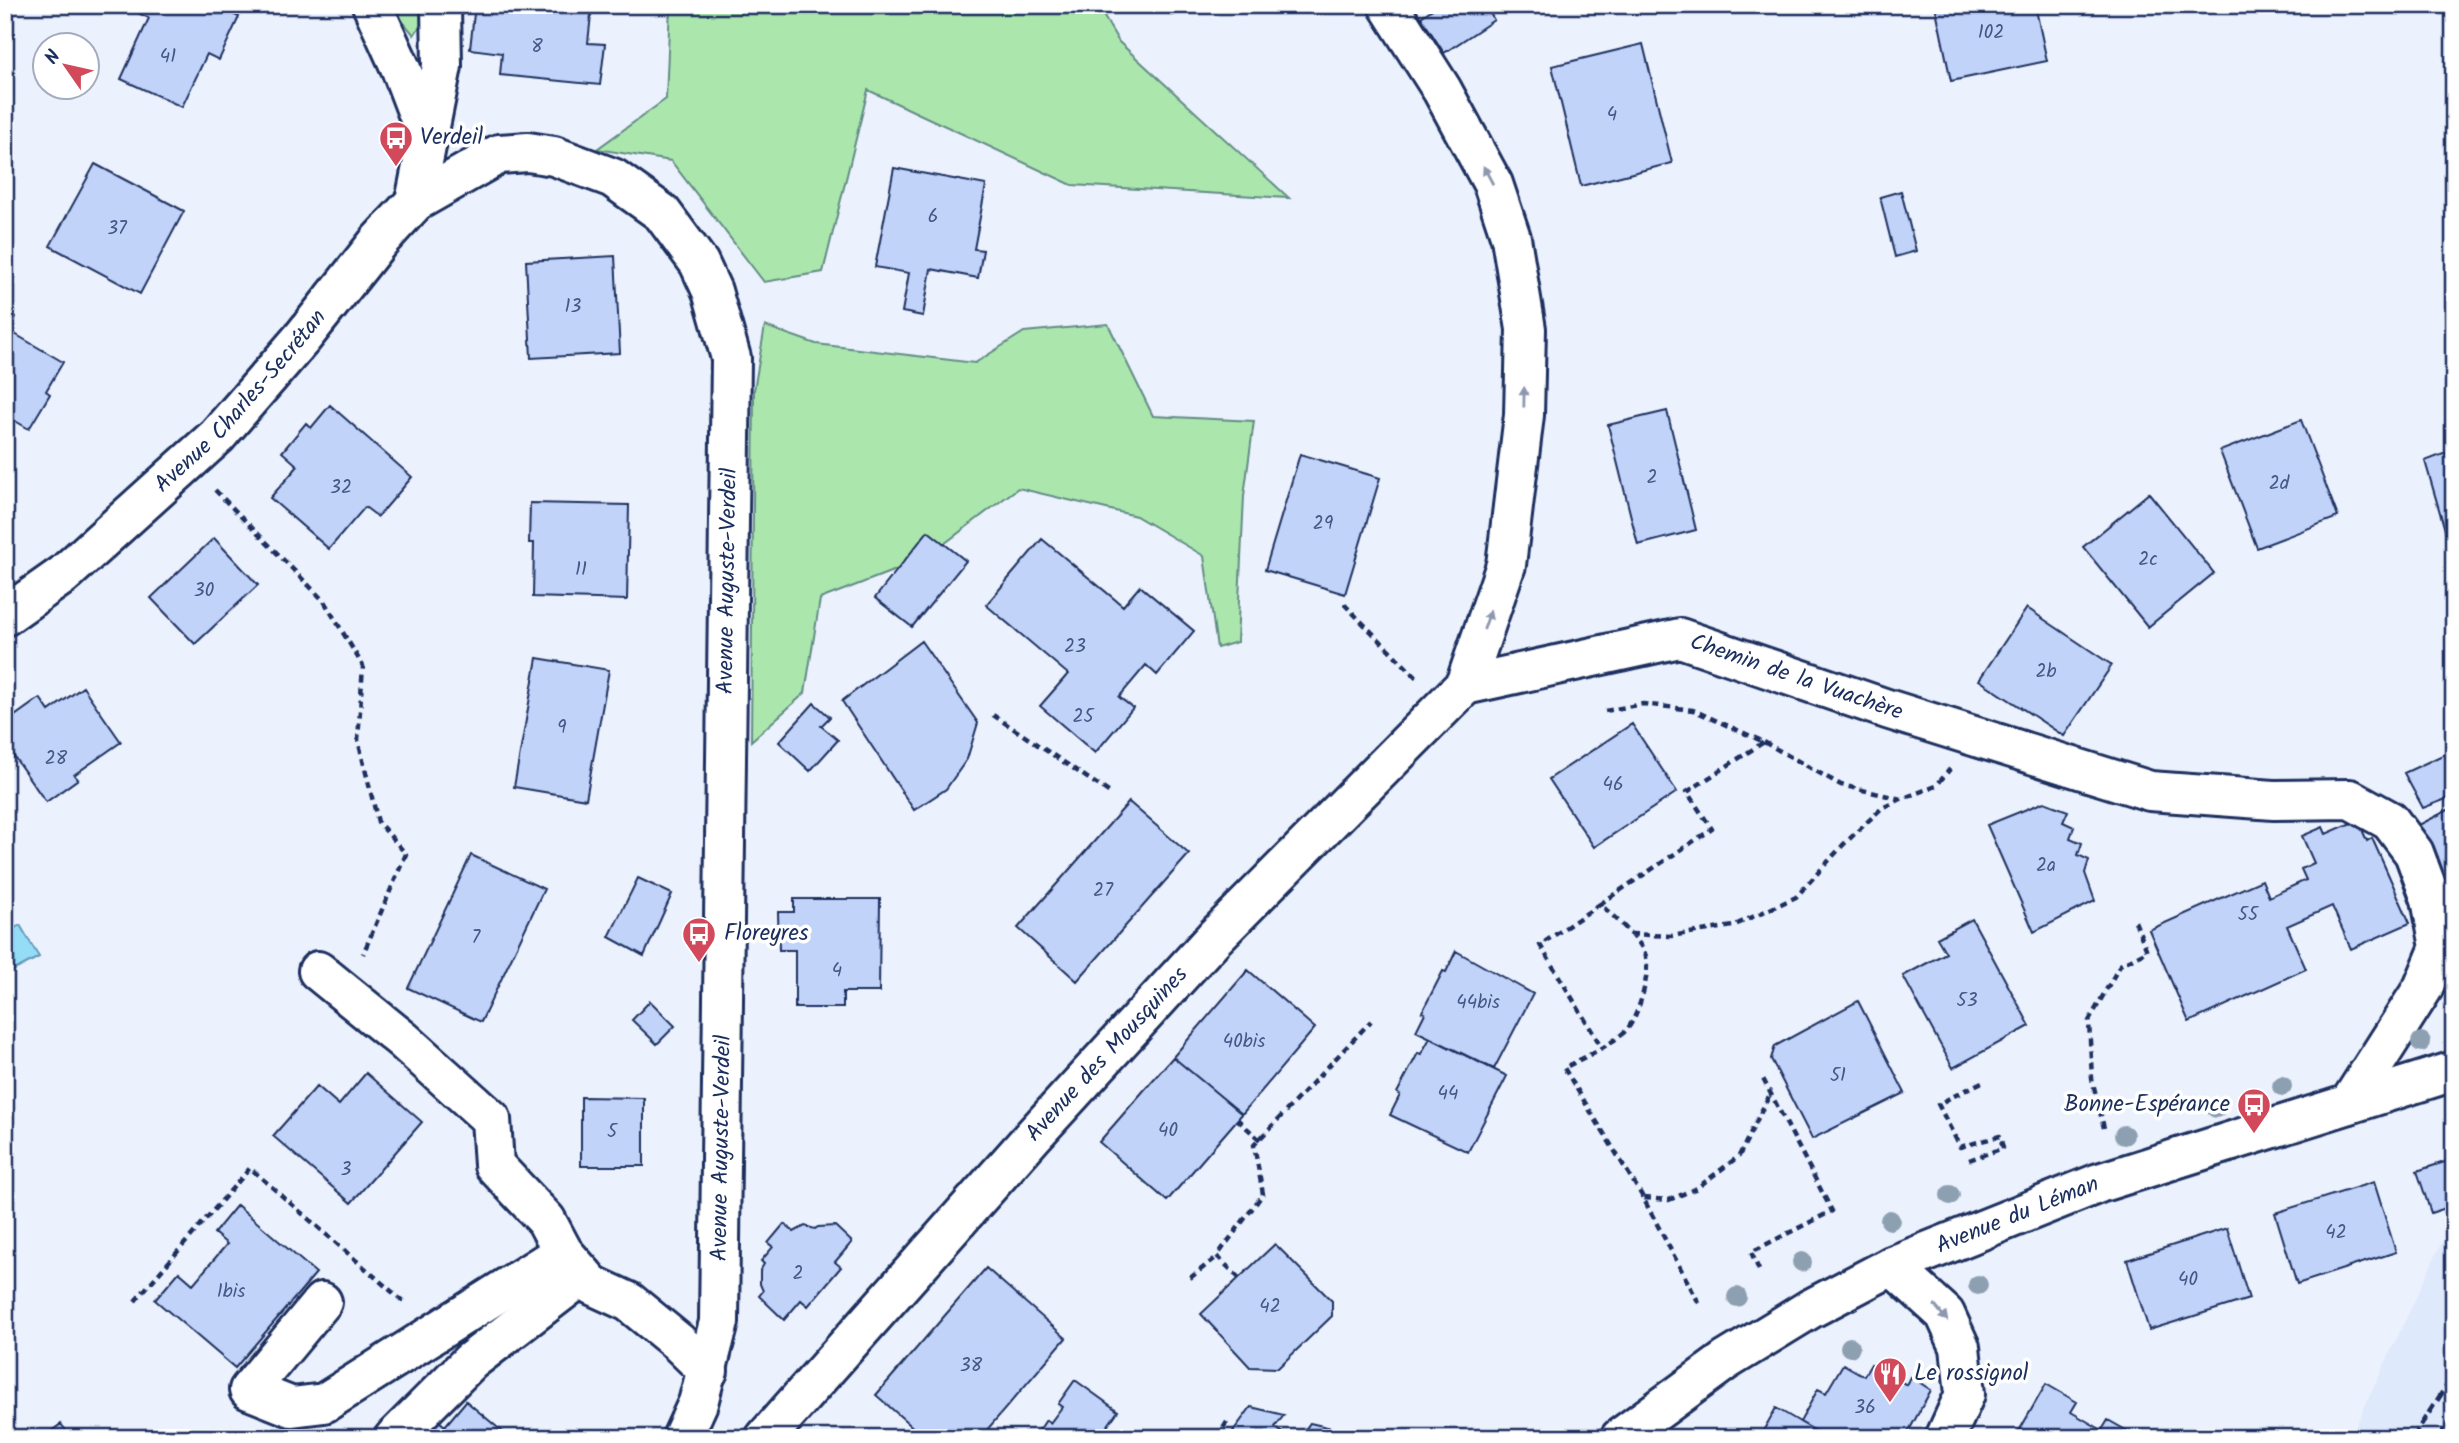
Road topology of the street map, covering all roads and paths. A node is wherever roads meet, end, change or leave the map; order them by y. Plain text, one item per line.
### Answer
1 (372, 5) edge
2 (441, 5) edge
3 (1388, 5) edge
4 (427, 138) junction
5 (462, 173) junction
6 (415, 202) junction
7 (188, 461) junction
8 (1343, 604) dead end
9 (5, 616) edge
10 (1465, 685) junction
11 (1605, 711) dead end
12 (993, 715) dead end
13 (1966, 733) junction
14 (1764, 742) junction
15 (1110, 793) dead end
16 (1901, 799) junction
17 (1600, 904) junction
18 (2135, 921) dead end
19 (1629, 934) junction
20 (332, 982) joint
21 (1371, 1021) dead end
22 (1601, 1046) junction
23 (2454, 1071) edge
24 (1761, 1075) dead end
25 (1984, 1081) dead end
26 (1770, 1094) junction
27 (2349, 1104) junction
28 (1237, 1119) dead end
29 (2104, 1128) dead end
30 (1260, 1140) junction
31 (1969, 1160) dead end
32 (1643, 1198) junction
33 (1217, 1256) junction
34 (573, 1264) junction
35 (1892, 1266) junction
36 (1759, 1270) dead end
37 (1190, 1278) dead end
38 (1238, 1278) dead end
39 (135, 1301) dead end
40 (322, 1302) dead end
41 (1700, 1305) dead end
42 (438, 1331) junction
43 (708, 1371) junction
44 (1227, 1422) dead end
45 (394, 1438) edge
46 (682, 1438) edge
47 (765, 1438) edge
48 (1217, 1438) edge
49 (1620, 1438) edge
50 (1944, 1438) edge

1 - 4 street
2 - 4 street
10 -> 3 street
4 - 5 street
4 - 6 street
5 - 6 street, Avenue Charles-Secrétan
5 - 43 street, Avenue Auguste-Verdeil
6 - 7 street, Avenue Charles-Secrétan
7 - 9 street, Avenue Charles-Secrétan
7 - 20 path
8 - 10 path
10 - 13 street, Chemin de la Vuachère
10 - 47 street, Avenue des Mousquines
11 - 14 path
12 - 15 path
13 - 16 path
13 - 27 street, Chemin de la Vuachère
14 - 16 path
14 - 17 path
16 - 19 path
17 - 19 path
17 - 22 path
18 - 29 path
19 - 22 path
20 - 34 street
21 - 30 path
22 - 32 path
23 - 27 street, Avenue du Léman
24 - 26 path
25 - 31 path
26 - 32 path
26 - 36 path
27 - 35 street, Avenue du Léman
28 - 30 path
30 - 33 path
32 - 41 path
33 - 37 path
33 - 38 path
34 - 42 street
34 - 43 street
34 - 45 street
35 - 49 street, Avenue du Léman
35 -> 50 street
39 - 42 path
40 - 42 street
43 - 46 street, Avenue Auguste-Verdeil
44 - 48 path

